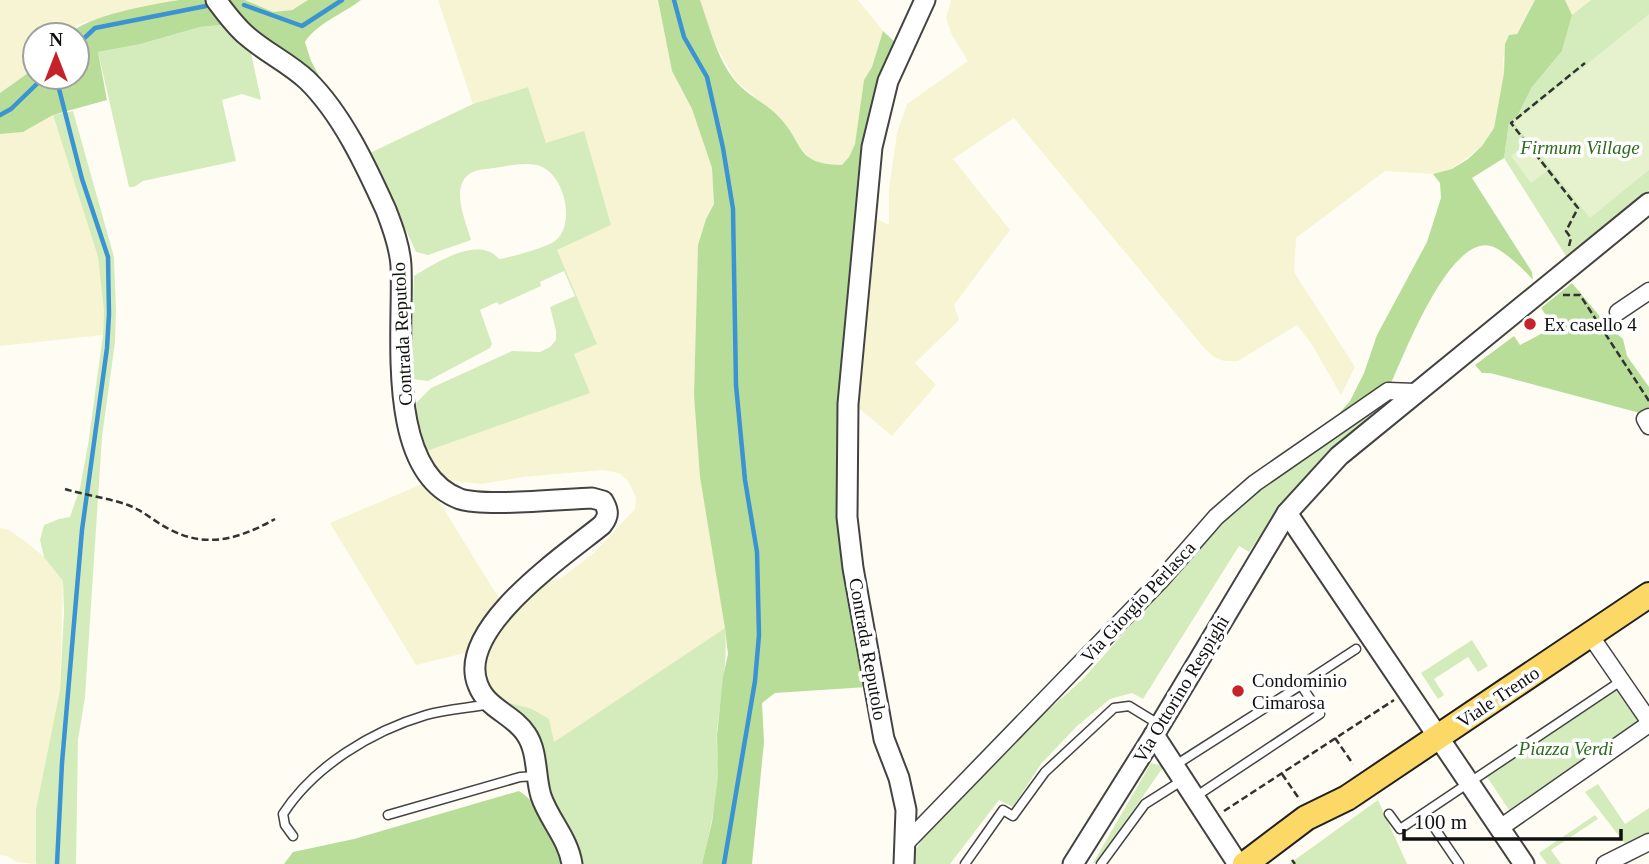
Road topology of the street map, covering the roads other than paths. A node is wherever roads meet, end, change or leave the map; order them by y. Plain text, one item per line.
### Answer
1 (216, 0) edge
2 (925, 0) edge
3 (1649, 203) edge
4 (1649, 291) edge
5 (1618, 312) dead end
6 (1415, 392) junction
7 (1649, 417) edge
8 (1649, 426) edge
9 (1287, 513) junction
10 (1649, 595) edge
11 (1590, 635) junction
12 (1356, 649) dead end
13 (1622, 681) junction
14 (1301, 685) junction
15 (490, 704) junction
16 (1649, 722) edge
17 (1157, 730) junction
18 (1438, 737) junction
19 (1179, 773) junction
20 (537, 776) junction
21 (1469, 783) junction
22 (1194, 797) junction
23 (1347, 798) junction
24 (1389, 814) dead end
25 (1425, 814) junction
26 (388, 815) dead end
27 (1500, 828) junction
28 (293, 836) dead end
29 (1649, 842) edge
30 (906, 843) junction
31 (1286, 863) edge
32 (572, 864) edge
33 (904, 864) edge
34 (965, 864) edge
35 (1073, 864) edge
36 (1101, 864) edge
37 (1238, 864) edge
38 (1245, 864) edge
39 (1459, 864) edge
40 (1524, 864) edge
41 (1605, 864) edge

1 - 15 street, Contrada Reputolo
2 - 30 street, Contrada Reputolo
3 - 6 street, Via Ottorino Respighi
4 - 5 street
6 - 9 street, Via Ottorino Respighi
6 - 30 street, Via Giorgio Perlasca
7 - 8 street
9 - 17 street, Via Ottorino Respighi
9 - 18 street
10 - 11 main road, Viale Trento
11 - 13 street
11 - 18 main road, Viale Trento
12 - 14 lane
13 - 16 street
13 - 21 lane
14 - 19 lane
14 - 22 lane
15 - 20 street, Contrada Reputolo
15 - 28 lane
16 - 27 street
17 - 19 street
17 - 34 lane
17 - 35 street, Via Ottorino Respighi
18 - 21 street
18 - 23 main road, Viale Trento
19 - 22 street
19 - 36 lane
20 - 26 lane
20 - 32 street, Contrada Reputolo
21 - 25 lane
21 - 27 street
22 - 37 street
23 - 31 main road, Viale Trento
23 - 38 main road, Viale Trento
24 - 25 lane
25 - 39 lane
27 - 40 street
29 - 41 street
30 - 33 street

